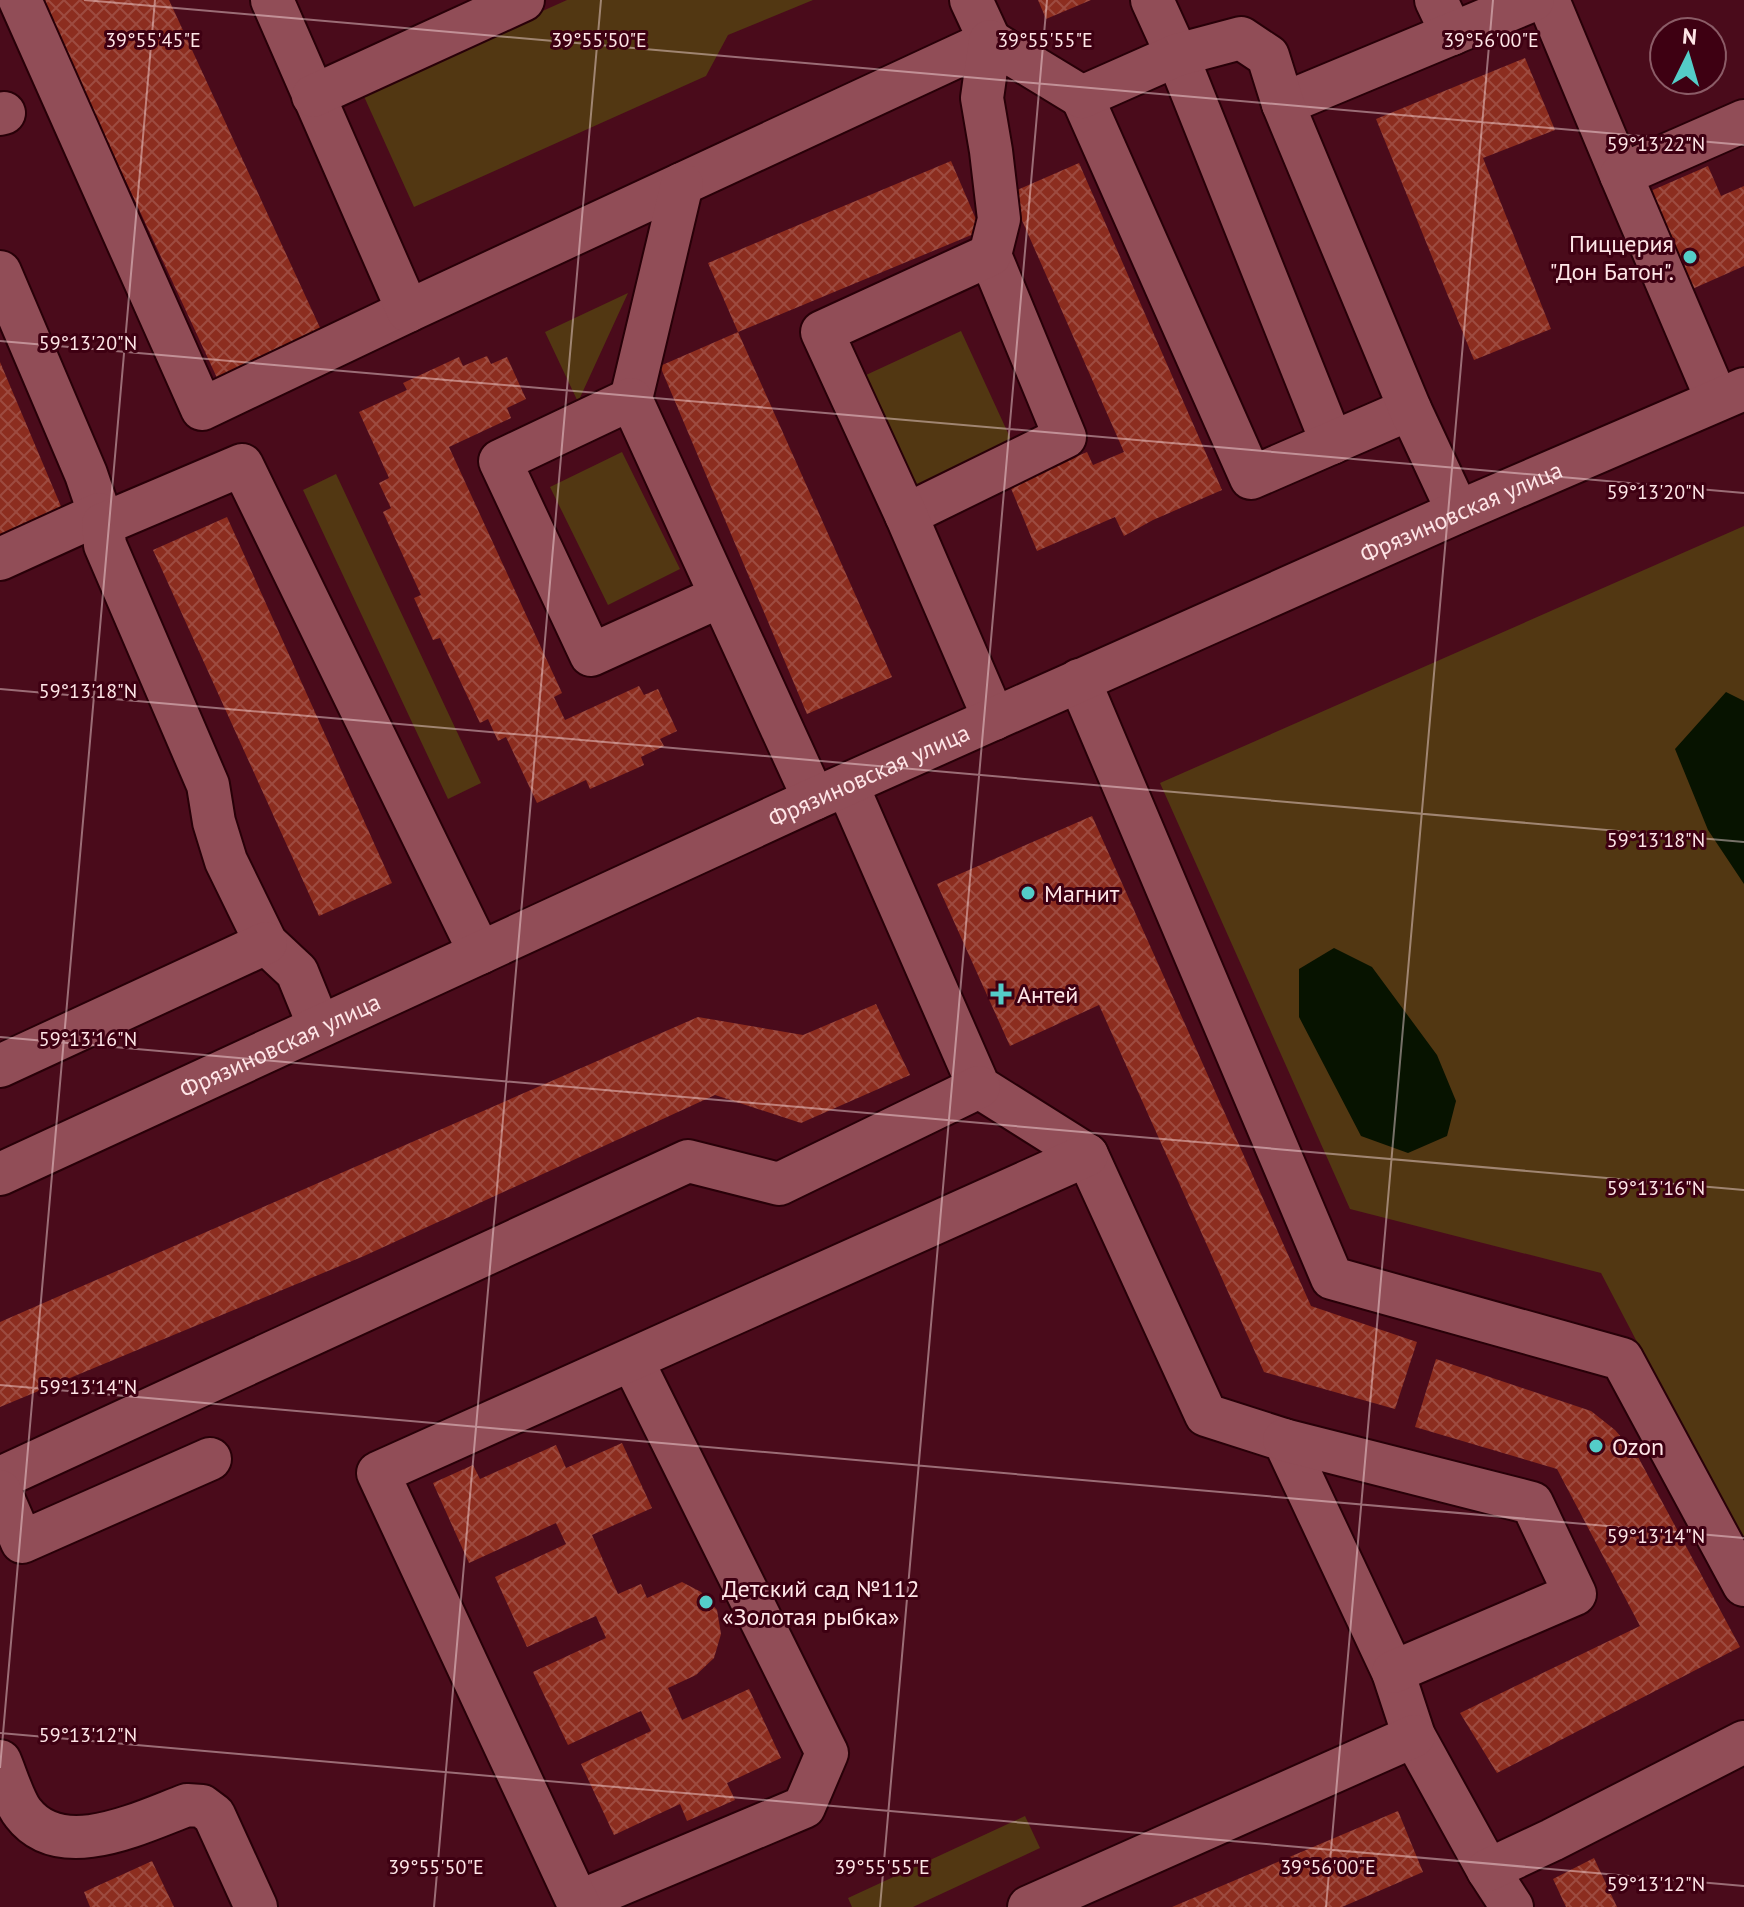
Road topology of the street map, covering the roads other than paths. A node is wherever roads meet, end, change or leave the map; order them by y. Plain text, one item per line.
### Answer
1 (20, 0) edge
2 (272, 0) edge
3 (523, 0) edge
4 (971, 0) edge
5 (1152, 0) edge
6 (1533, 0) edge
7 (1548, 0) edge
8 (1444, 17) edge
9 (990, 41) junction
10 (1177, 55) junction
11 (313, 96) junction
12 (1082, 97) junction
13 (1283, 104) junction
14 (1744, 121) edge
15 (1621, 175) junction
16 (682, 184) junction
17 (990, 255) junction
18 (0, 272) edge
19 (408, 311) junction
20 (1731, 395) edge
21 (631, 399) junction
22 (1410, 409) junction
23 (1332, 443) junction
24 (1458, 512) junction
25 (906, 515) junction
26 (101, 519) junction
27 (0, 559) edge
28 (721, 596) junction
29 (1079, 680) junction
30 (994, 719) junction
31 (830, 792) junction
32 (266, 943) junction
33 (480, 953) junction
34 (319, 1026) junction
35 (0, 1066) edge
36 (979, 1087) junction
37 (1087, 1155) junction
38 (0, 1174) edge
39 (632, 1360) junction
40 (1284, 1440) junction
41 (210, 1459) dead end
42 (0, 1478) edge
43 (0, 1491) edge
44 (1744, 1585) edge
45 (1393, 1672) junction
46 (1414, 1736) junction
47 (1744, 1742) edge
48 (0, 1761) edge
49 (1488, 1870) junction
50 (579, 1905) edge
51 (256, 1907) edge
52 (1029, 1907) edge
53 (1512, 1907) edge

1 - 19 street
2 - 11 street
3 - 11 street
4 - 9 street
5 - 10 street
6 - 8 street
7 - 15 street
8 - 13 street
9 - 12 street
9 - 16 street
9 - 17 street
10 - 12 street
10 - 13 street
10 - 23 street
11 - 19 street
12 - 23 street
13 - 22 street
14 - 15 street
15 - 20 street
16 - 19 street
16 - 21 street
17 - 25 street
17 - 25 street
18 - 26 street
20 - 24 street, Фрязиновская улица
21 - 28 street
21 - 28 street
22 - 23 street
22 - 24 street
24 - 29 street, Фрязиновская улица
25 - 30 street
26 - 27 street
26 - 32 street
26 - 33 street
28 - 31 street
29 - 30 street, Фрязиновская улица
29 - 44 street
30 - 31 street, Фрязиновская улица
31 - 33 street, Фрязиновская улица
31 - 36 street
32 - 34 street
32 - 35 street
33 - 34 street, Фрязиновская улица
34 - 38 street, Фрязиновская улица
36 - 37 street
36 - 42 street
37 - 39 street
37 - 40 street
39 - 50 street
39 - 50 street
40 - 45 street
40 - 45 street
41 - 43 street
45 - 46 street
46 - 49 street
46 - 52 street
47 - 49 street
48 - 51 street
49 - 53 street

